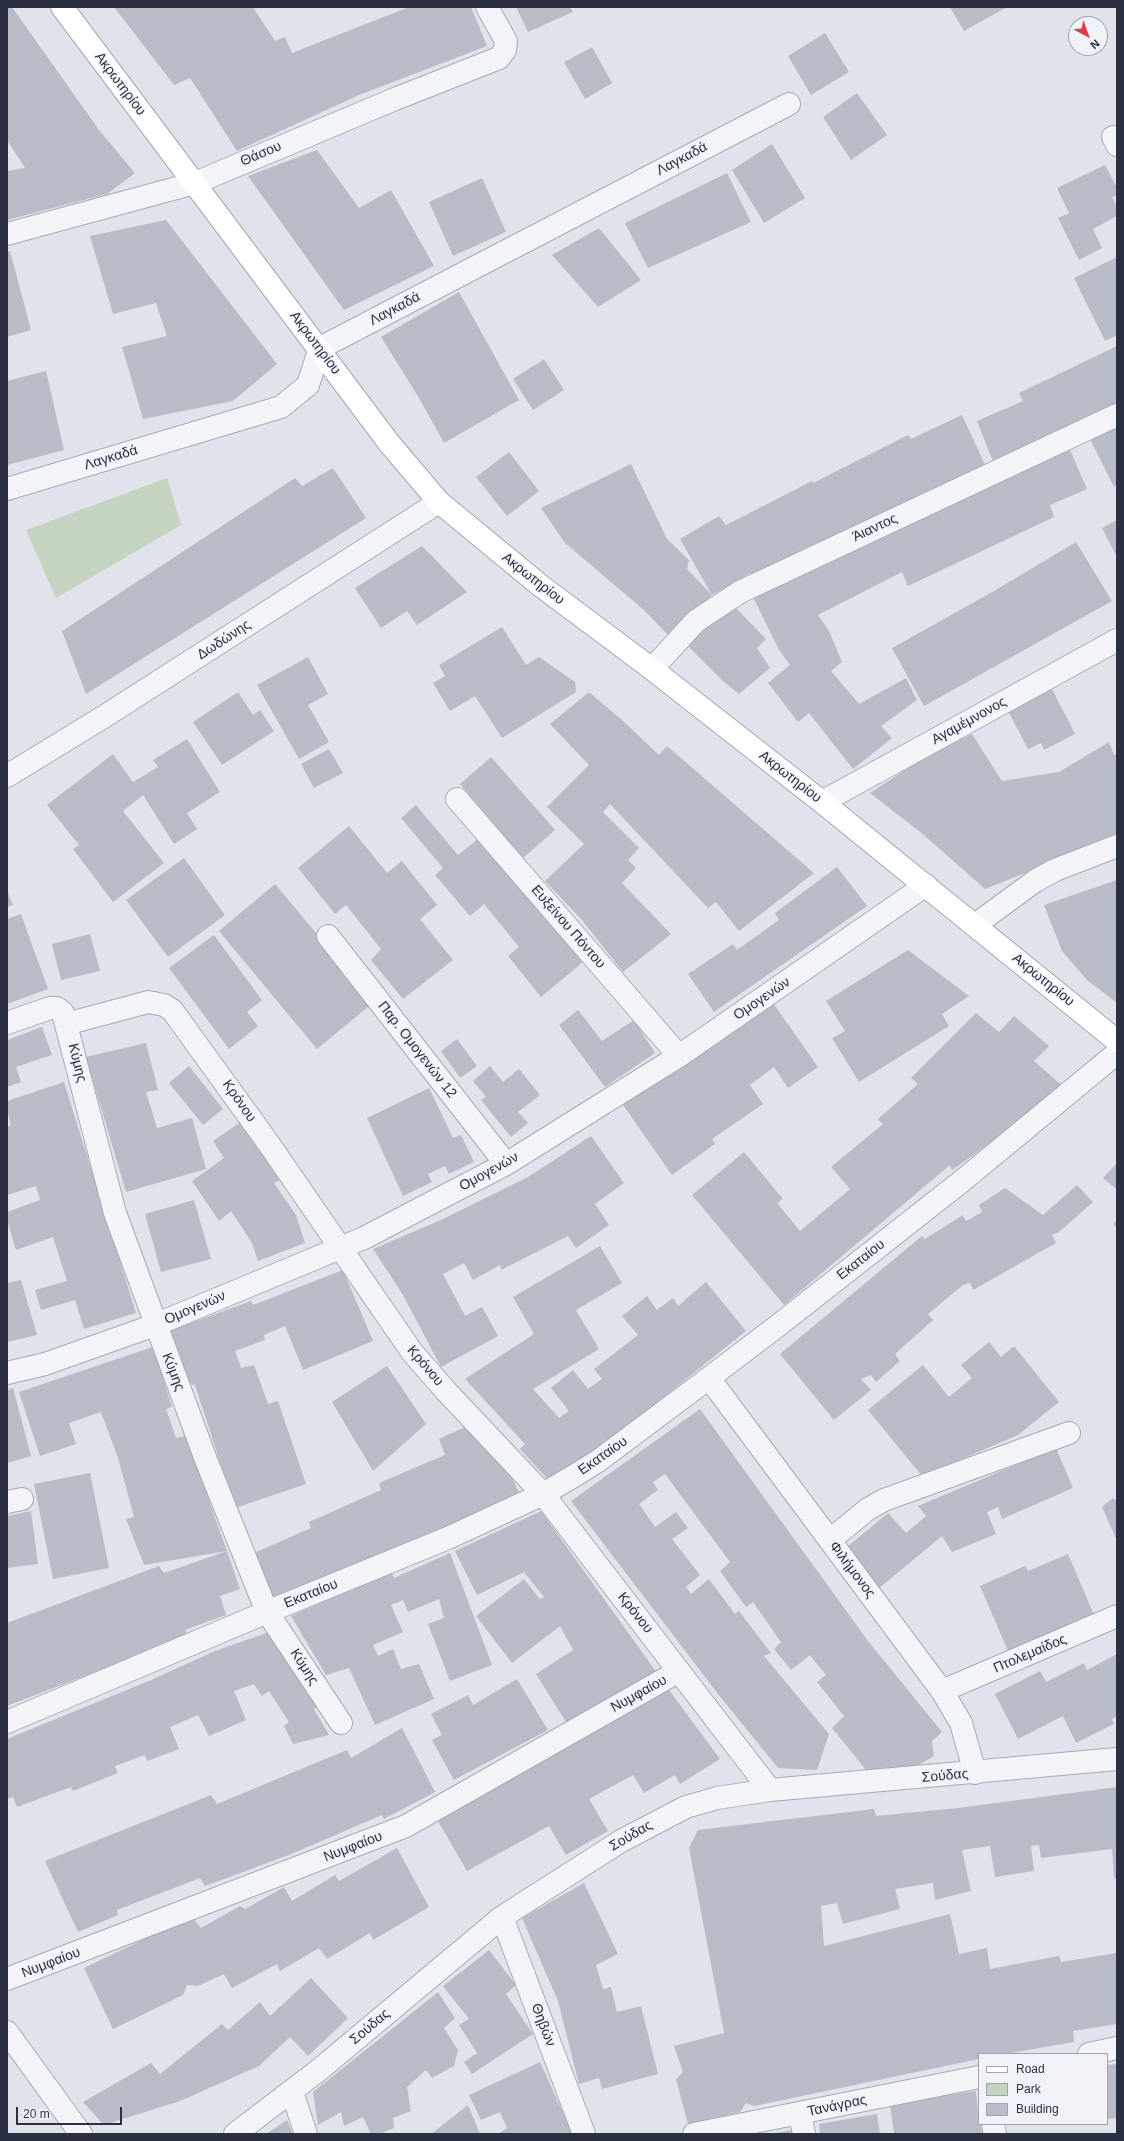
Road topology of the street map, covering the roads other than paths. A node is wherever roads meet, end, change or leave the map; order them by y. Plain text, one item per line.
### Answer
1 (62, 7) edge
2 (487, 7) edge
3 (789, 104) dead end
4 (195, 183) junction
5 (7, 234) edge
6 (320, 348) junction
7 (1117, 415) edge
8 (7, 489) edge
9 (439, 502) junction
10 (1117, 640) edge
11 (652, 669) junction
12 (7, 776) edge
13 (457, 799) dead end
14 (822, 802) junction
15 (1117, 846) edge
16 (926, 885) junction
17 (975, 925) junction
18 (328, 936) dead end
19 (7, 1023) edge
20 (66, 1024) junction
21 (1117, 1041) edge
22 (1117, 1053) edge
23 (679, 1056) junction
24 (506, 1164) junction
25 (340, 1247) junction
26 (155, 1325) junction
27 (7, 1373) edge
28 (710, 1378) junction
29 (1069, 1433) dead end
30 (543, 1494) junction
31 (830, 1540) junction
32 (267, 1612) junction
33 (1117, 1616) edge
34 (679, 1671) junction
35 (942, 1691) junction
36 (7, 1722) edge
37 (341, 1723) dead end
38 (1117, 1759) edge
39 (975, 1773) junction
40 (770, 1790) junction
41 (502, 1917) junction
42 (7, 1979) edge
43 (7, 2032) edge
44 (1117, 2048) edge
45 (1094, 2053) edge
46 (978, 2077) edge
47 (292, 2092) junction
48 (802, 2124) edge
49 (81, 2134) edge
50 (235, 2134) edge
51 (306, 2134) edge
52 (584, 2134) edge
53 (694, 2134) edge

1 - 4 main road, Ακρωτηρίου
2 - 4 street, Θάσου
3 - 6 street, Λαγκαδά
4 - 5 street, Θάσου
4 - 6 main road, Ακρωτηρίου
6 - 8 street, Λαγκαδά
6 - 9 main road, Ακρωτηρίου
7 - 11 street, Άιαντος
9 - 11 main road, Ακρωτηρίου
9 - 12 street, Δωδώνης
10 - 14 street, Αγαμέμνονος
11 - 14 main road, Ακρωτηρίου
13 - 23 street, Ευξείνου Πόντου
14 - 16 main road, Ακρωτηρίου
15 - 17 street
16 - 17 main road, Ακρωτηρίου
16 - 23 street, Ομογενών
17 - 21 main road, Ακρωτηρίου
18 - 24 street, Παρ. Ομογενών 12
19 - 20 street, Κύμης
20 - 25 street, Κρόνου
20 - 26 street, Κύμης
22 - 28 street, Εκαταίου
23 - 24 street, Ομογενών
24 - 25 street, Ομογενών
25 - 26 street, Ομογενών
25 - 30 street, Κρόνου
26 - 27 street, Ομογενών
26 - 32 street, Κύμης
28 - 30 street, Εκαταίου
28 - 31 street, Φιλήμονος
29 - 31 street
30 - 32 street, Εκαταίου
30 - 34 street, Κρόνου
31 - 35 street, Φιλήμονος
32 - 36 street, Εκαταίου
32 - 37 street, Κύμης
33 - 35 street, Πτολεμαίδος
34 - 40 street, Κρόνου
34 - 42 street, Νυμφαίου
35 - 39 street, Φιλήμονος
38 - 39 street, Σούδας
39 - 40 street, Σούδας
40 - 41 street, Σούδας
41 - 47 street, Σούδας
41 - 52 street, Θηβών
43 - 49 street
44 - 45 street
46 - 48 street, Τανάγρας
47 - 50 street, Σούδας
47 - 51 street
48 - 53 street, Τανάγρας

